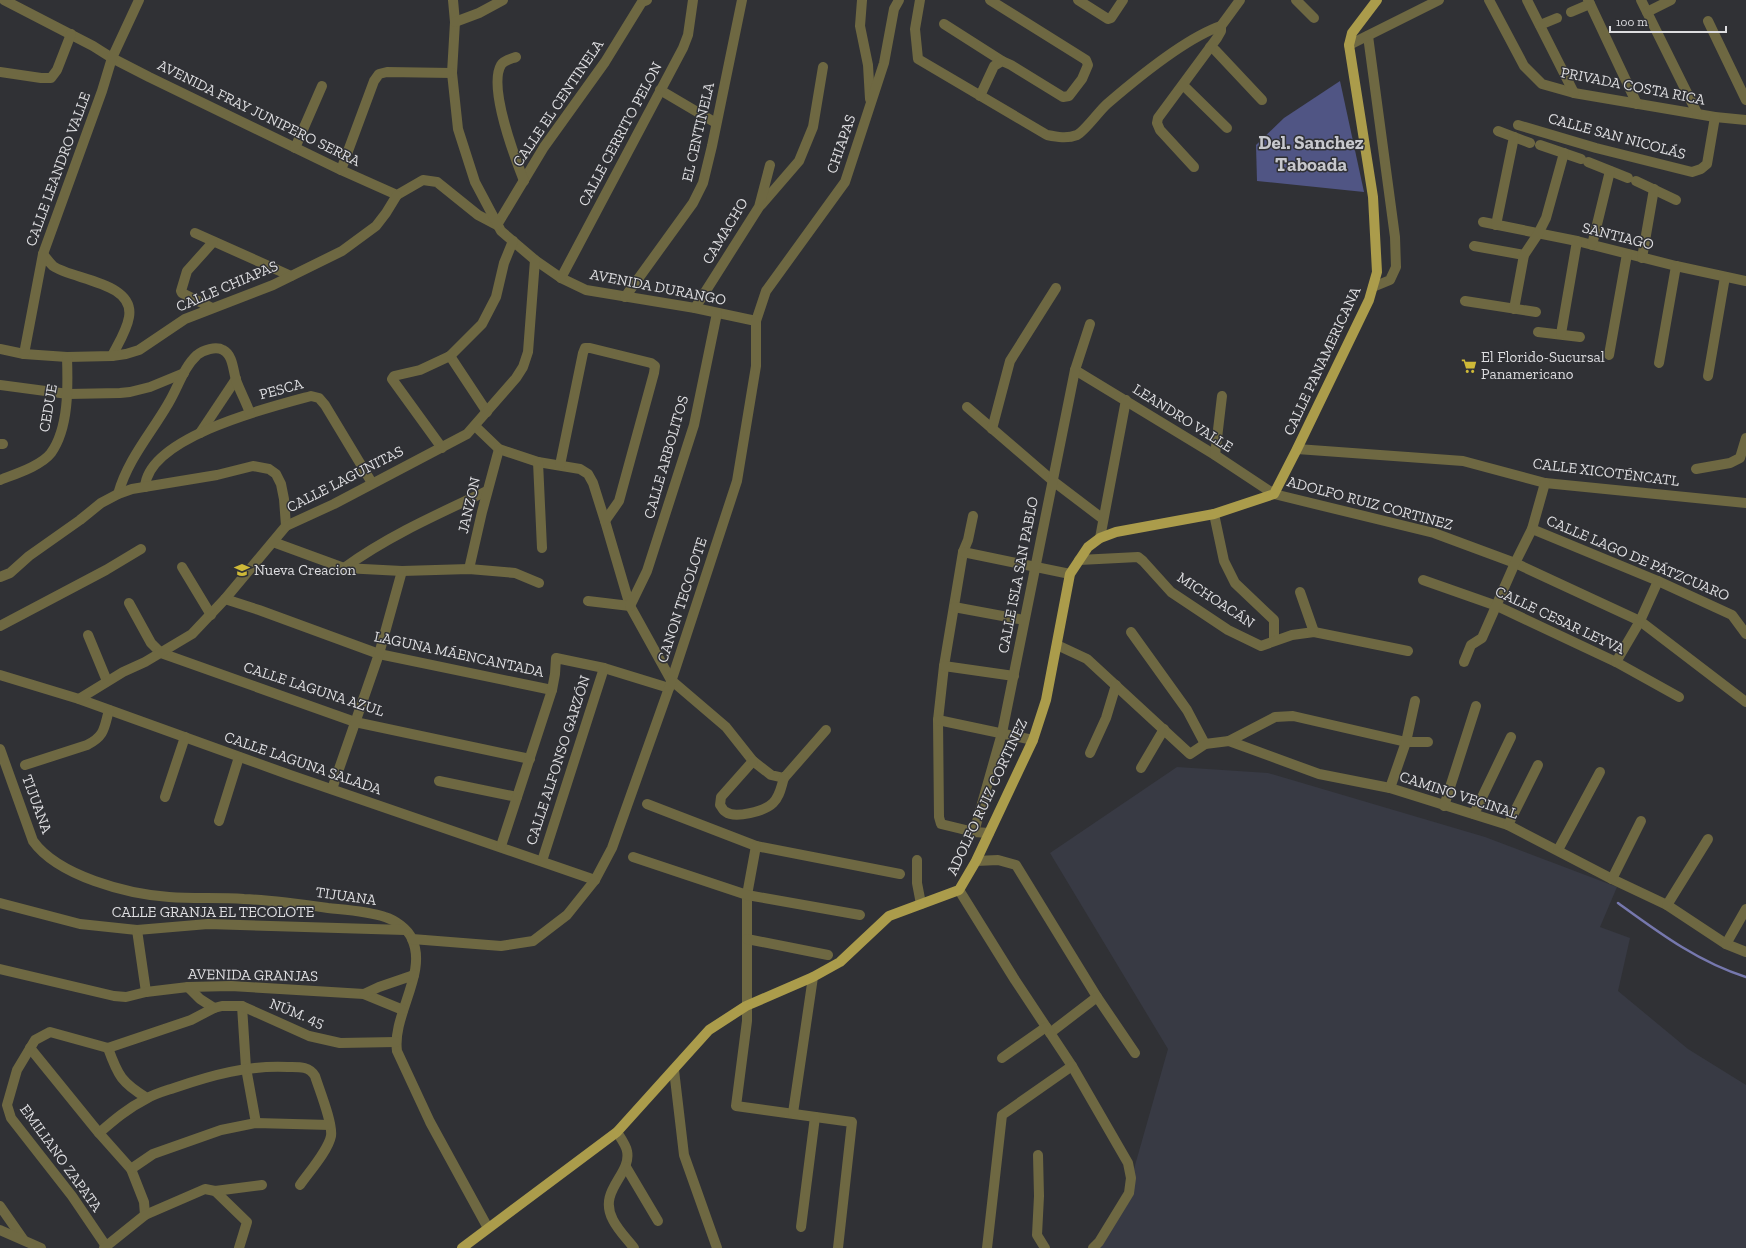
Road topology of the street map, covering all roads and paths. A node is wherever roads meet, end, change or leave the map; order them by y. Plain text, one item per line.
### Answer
1 (4, 0) edge
2 (138, 0) edge
3 (453, 0) edge
4 (503, 0) edge
5 (647, 0) edge
6 (693, 0) edge
7 (742, 0) edge
8 (862, 0) edge
9 (899, 0) edge
10 (920, 0) edge
11 (990, 0) edge
12 (1078, 0) edge
13 (1123, 0) edge
14 (1240, 0) edge
15 (1296, 0) edge
16 (1439, 0) edge
17 (1489, 0) edge
18 (1527, 0) edge
19 (1641, 0) edge
20 (1671, 0) edge
21 (1375, 1) edge
22 (1589, 2) edge
23 (1570, 12) dead end
24 (1647, 12) junction
25 (1314, 18) dead end
26 (1557, 18) dead end
27 (1708, 21) dead end
28 (455, 22) junction
29 (944, 24) dead end
30 (1540, 25) junction
31 (1221, 26) junction
32 (71, 34) junction
33 (1368, 36) junction
34 (1349, 45) junction
35 (1210, 47) junction
36 (516, 56) dead end
37 (112, 58) junction
38 (1002, 61) junction
39 (823, 67) dead end
40 (0, 72) edge
41 (452, 73) junction
42 (1183, 85) junction
43 (322, 86) dead end
44 (660, 90) junction
45 (1574, 93) junction
46 (980, 96) junction
47 (1262, 100) dead end
48 (1746, 100) edge
49 (871, 104) junction
50 (1637, 104) junction
51 (1697, 113) junction
52 (1715, 117) junction
53 (1746, 120) edge
54 (716, 123) junction
55 (1518, 125) dead end
56 (1227, 128) dead end
57 (1498, 131) dead end
58 (1514, 137) junction
59 (295, 148) junction
60 (1564, 152) junction
61 (770, 165) dead end
62 (1194, 166) dead end
63 (341, 170) junction
64 (1610, 171) junction
65 (524, 181) junction
66 (1654, 189) junction
67 (397, 195) junction
68 (1676, 200) dead end
69 (759, 207) junction
70 (1483, 222) dead end
71 (497, 225) junction
72 (1496, 225) junction
73 (196, 233) dead end
74 (1538, 234) junction
75 (513, 241) junction
76 (1577, 241) junction
77 (213, 242) junction
78 (1592, 245) junction
79 (1474, 246) dead end
80 (43, 254) junction
81 (1627, 254) junction
82 (1524, 255) junction
83 (1642, 258) junction
84 (535, 260) junction
85 (1676, 266) junction
86 (291, 276) junction
87 (1725, 277) junction
88 (561, 278) junction
89 (1746, 281) edge
90 (1372, 287) junction
91 (1056, 288) dead end
92 (625, 297) junction
93 (1465, 301) dead end
94 (212, 308) junction
95 (695, 308) junction
96 (1514, 309) junction
97 (1536, 312) dead end
98 (717, 313) junction
99 (756, 321) junction
100 (1090, 324) dead end
101 (1538, 332) dead end
102 (1561, 334) junction
103 (1580, 337) dead end
104 (0, 349) edge
105 (24, 354) junction
106 (1609, 355) dead end
107 (112, 356) junction
108 (450, 356) junction
109 (67, 357) junction
110 (1659, 363) dead end
111 (1075, 370) junction
112 (184, 374) junction
113 (1708, 376) dead end
114 (236, 379) junction
115 (0, 386) edge
116 (68, 394) junction
117 (1222, 396) dead end
118 (1126, 400) junction
119 (967, 408) dead end
120 (487, 412) junction
121 (250, 413) junction
122 (475, 426) junction
123 (992, 429) junction
124 (200, 433) junction
125 (1746, 438) edge
126 (442, 448) junction
127 (499, 449) junction
128 (1297, 449) junction
129 (1215, 455) junction
130 (538, 462) junction
131 (560, 465) junction
132 (1696, 469) dead end
133 (0, 480) edge
134 (1053, 481) junction
135 (372, 482) junction
136 (1545, 483) junction
137 (145, 487) junction
138 (487, 491) junction
139 (118, 494) junction
140 (1274, 494) junction
141 (1746, 503) edge
142 (1214, 514) junction
143 (973, 516) dead end
144 (1103, 519) junction
145 (605, 521) junction
146 (286, 526) junction
147 (1532, 529) junction
148 (1100, 538) junction
149 (273, 542) junction
150 (141, 548) dead end
151 (542, 548) dead end
152 (963, 552) junction
153 (1079, 560) junction
154 (1515, 563) junction
155 (1034, 566) junction
156 (182, 567) dead end
157 (344, 568) junction
158 (469, 570) junction
159 (402, 572) junction
160 (1070, 574) junction
161 (0, 576) edge
162 (1423, 580) dead end
163 (1658, 581) junction
164 (539, 583) dead end
165 (1300, 592) dead end
166 (225, 599) junction
167 (588, 601) dead end
168 (129, 604) dead end
169 (630, 606) junction
170 (1497, 606) junction
171 (954, 607) junction
172 (211, 615) junction
173 (1024, 620) junction
174 (1640, 620) junction
175 (0, 626) edge
176 (1131, 632) dead end
177 (1314, 632) junction
178 (1746, 634) edge
179 (88, 635) dead end
180 (1274, 640) junction
181 (1057, 645) junction
182 (1408, 651) dead end
183 (161, 653) junction
184 (380, 654) junction
185 (1464, 662) dead end
186 (1616, 662) junction
187 (944, 666) junction
188 (604, 668) junction
189 (0, 675) edge
190 (1014, 676) junction
191 (107, 681) junction
192 (670, 684) junction
193 (1116, 686) junction
194 (552, 690) junction
195 (1679, 698) dead end
196 (79, 699) junction
197 (1415, 701) dead end
198 (1746, 702) edge
199 (1476, 706) dead end
200 (109, 710) junction
201 (938, 720) junction
202 (355, 722) junction
203 (1164, 729) junction
204 (826, 730) dead end
205 (1002, 733) junction
206 (185, 737) junction
207 (1511, 737) dead end
208 (1033, 740) junction
209 (1229, 741) junction
210 (1406, 742) junction
211 (1428, 742) dead end
212 (1205, 744) junction
213 (0, 749) edge
214 (1090, 753) dead end
215 (239, 757) junction
216 (530, 759) junction
217 (753, 760) junction
218 (25, 765) dead end
219 (1538, 765) dead end
220 (1141, 768) dead end
221 (1600, 772) dead end
222 (784, 778) junction
223 (438, 781) dead end
224 (1390, 788) junction
225 (332, 790) junction
226 (165, 797) dead end
227 (517, 797) junction
228 (647, 804) dead end
229 (1444, 806) junction
230 (1474, 814) junction
231 (219, 821) dead end
232 (1641, 821) dead end
233 (1508, 825) junction
234 (974, 832) junction
235 (989, 833) junction
236 (1708, 839) dead end
237 (501, 846) junction
238 (756, 846) junction
239 (1558, 850) junction
240 (633, 856) dead end
241 (917, 860) dead end
242 (542, 861) junction
243 (976, 862) junction
244 (900, 874) dead end
245 (1612, 879) junction
246 (595, 880) junction
247 (959, 890) junction
248 (747, 895) junction
249 (0, 903) edge
250 (921, 904) junction
251 (1667, 905) junction
252 (1746, 910) edge
253 (860, 915) dead end
254 (136, 930) junction
255 (406, 930) junction
256 (412, 939) junction
257 (747, 939) junction
258 (1726, 944) junction
259 (1746, 952) edge
260 (828, 955) dead end
261 (0, 969) edge
262 (414, 975) junction
263 (813, 978) junction
264 (188, 987) junction
265 (146, 992) junction
266 (364, 994) junction
267 (1097, 997) junction
268 (242, 1006) junction
269 (746, 1006) junction
270 (214, 1008) junction
271 (403, 1010) junction
272 (1048, 1030) junction
273 (396, 1042) junction
274 (30, 1048) junction
275 (108, 1048) junction
276 (1135, 1053) dead end
277 (1002, 1058) dead end
278 (1072, 1066) junction
279 (246, 1068) junction
280 (674, 1070) junction
281 (147, 1098) junction
282 (793, 1114) junction
283 (815, 1117) junction
284 (256, 1123) junction
285 (330, 1125) junction
286 (617, 1132) junction
287 (99, 1133) junction
288 (1038, 1155) dead end
289 (626, 1167) junction
290 (131, 1169) junction
291 (262, 1185) dead end
292 (300, 1186) dead end
293 (215, 1191) junction
294 (0, 1206) edge
295 (145, 1215) junction
296 (658, 1221) dead end
297 (801, 1227) dead end
298 (488, 1228) junction
299 (0, 1230) edge
300 (23, 1239) junction
301 (105, 1247) edge
302 (41, 1248) edge
303 (239, 1248) edge
304 (462, 1248) edge
305 (634, 1248) edge
306 (718, 1248) edge
307 (838, 1248) edge
308 (987, 1248) edge
309 (1045, 1248) edge
310 (1093, 1248) edge

1 - 32 street, AVENIDA FRAY JUNIPERO SERRA
2 - 37 street, CALLE LEANDRO VALLE
3 - 28 street, AVENIDA DURANGO
4 - 28 street
5 - 65 street, CALLE EL CENTINELA
6 - 44 street, CALLE CERRITO PELON
7 - 54 street, EL CENTINELA
8 - 49 street, CHIAPAS
9 - 49 street
10 - 46 street
11 - 38 street
12 - 13 street
14 - 31 street
15 - 25 street
16 - 33 street
17 - 45 street, PRIVADA COSTA RICA
18 - 30 street
19 - 24 street
20 - 24 street
21 - 34 main road
22 - 23 street
22 - 50 street
24 - 51 street
26 - 30 street
27 - 48 street
28 - 41 street, AVENIDA DURANGO
29 - 38 street
30 - 45 street
31 - 35 street
31 - 46 street
32 - 37 street, AVENIDA FRAY JUNIPERO SERRA
32 - 40 street
33 - 34 street
33 - 90 street
34 - 90 main road, CALLE PANAMERICANA
35 - 42 street
35 - 47 street
36 - 65 street
37 - 59 street, AVENIDA FRAY JUNIPERO SERRA
37 - 80 street, CALLE LEANDRO VALLE
38 - 46 street
39 - 69 street
41 - 63 street
41 - 71 street, AVENIDA DURANGO
42 - 56 street
42 - 62 street
43 - 59 street
44 - 54 street
44 - 88 street, CALLE CERRITO PELON
45 - 50 street, PRIVADA COSTA RICA
49 - 99 street, CHIAPAS
50 - 51 street, PRIVADA COSTA RICA
51 - 52 street, PRIVADA COSTA RICA
52 - 53 street, PRIVADA COSTA RICA
52 - 55 street, CALLE SAN NICOLÁS
54 - 92 street, EL CENTINELA
57 - 58 street
58 - 60 street
58 - 72 street
59 - 63 street, AVENIDA FRAY JUNIPERO SERRA
60 - 64 street
60 - 74 street
61 - 69 street, CAMACHO
63 - 67 street, AVENIDA FRAY JUNIPERO SERRA
64 - 66 street
64 - 78 street
65 - 71 street, CALLE EL CENTINELA
66 - 68 street
66 - 83 street
67 - 71 street
67 - 86 street, CALLE CHIAPAS
69 - 95 street, CAMACHO
70 - 72 street, SANTIAGO
71 - 75 street, AVENIDA DURANGO
72 - 74 street, SANTIAGO
73 - 77 street
74 - 76 street, SANTIAGO
74 - 82 street
75 - 84 street, AVENIDA DURANGO
75 - 108 street
76 - 78 street, SANTIAGO
76 - 102 street
77 - 86 street
77 - 94 street
78 - 81 street, SANTIAGO
79 - 82 street
80 - 105 street, CALLE LEANDRO VALLE
80 - 107 street
81 - 83 street, SANTIAGO
81 - 106 street
82 - 96 street
83 - 85 street, SANTIAGO
84 - 88 street, AVENIDA DURANGO
84 - 120 street, CALLE LAGUNITAS
85 - 87 street, SANTIAGO
85 - 110 street
86 - 94 street, CALLE CHIAPAS
87 - 89 street, SANTIAGO
87 - 113 street
88 - 92 street, AVENIDA DURANGO
90 - 128 main road, CALLE PANAMERICANA
91 - 123 street
92 - 95 street, AVENIDA DURANGO
93 - 96 street
94 - 107 street, CALLE CHIAPAS
95 - 98 street, AVENIDA DURANGO
96 - 97 street
98 - 99 street, AVENIDA DURANGO
98 - 169 street, CALLE ARBOLITOS
99 - 192 street, CANON TECOLOTE
100 - 111 street, CALLE ISLA SAN PABLO
101 - 102 street
102 - 103 street
104 - 105 street, CALLE CHIAPAS
105 - 109 street, CALLE CHIAPAS
107 - 109 street, CALLE CHIAPAS
108 - 120 street
108 - 126 street
109 - 116 street, CEDUE
111 - 118 street, LEANDRO VALLE
111 - 134 street, CALLE ISLA SAN PABLO
112 - 114 street
112 - 116 street
112 - 139 street
114 - 121 street
114 - 124 street
115 - 116 street
116 - 133 street, CEDUE
117 - 129 street
118 - 129 street, LEANDRO VALLE
118 - 144 street
119 - 123 street
120 - 122 street, CALLE LAGUNITAS
121 - 124 street, PESCA
121 - 135 street, PESCA
122 - 126 street, CALLE LAGUNITAS
122 - 127 street
123 - 134 street
124 - 137 street
125 - 132 street
126 - 135 street, CALLE LAGUNITAS
127 - 130 street
127 - 138 street, JANZON
128 - 136 street, CALLE XICOTÉNCATL
128 - 140 main road, CALLE PANAMERICANA
129 - 140 street, LEANDRO VALLE
130 - 131 street
130 - 151 street
131 - 145 street
131 - 145 street
134 - 144 street
134 - 155 street, CALLE ISLA SAN PABLO
135 - 146 street, CALLE LAGUNITAS
136 - 141 street, CALLE XICOTÉNCATL
136 - 147 street
137 - 139 street
137 - 146 street
138 - 157 street
138 - 158 street, JANZON
139 - 161 street
140 - 142 main road, ADOLFO RUIZ CORTINEZ
140 - 154 street, ADOLFO RUIZ CORTINEZ
142 - 148 main road, ADOLFO RUIZ CORTINEZ
142 - 180 street
143 - 152 street
144 - 148 street
145 - 169 street
146 - 149 street, CALLE LAGUNITAS
147 - 154 street
147 - 163 street, CALLE LAGO DE PÁTZCUARO
148 - 153 main road, ADOLFO RUIZ CORTINEZ
149 - 157 street
149 - 166 street, CALLE LAGUNITAS
150 - 175 street
152 - 155 street
152 - 171 street
153 - 160 main road, ADOLFO RUIZ CORTINEZ
153 - 180 street, MICHOACÁN
154 - 170 street
154 - 174 street, ADOLFO RUIZ CORTINEZ
155 - 160 street
155 - 173 street, CALLE ISLA SAN PABLO
156 - 172 street
157 - 159 street
158 - 159 street
158 - 164 street
159 - 184 street
160 - 181 main road, ADOLFO RUIZ CORTINEZ
162 - 170 street, CALLE CESAR LEYVA
163 - 174 street
163 - 178 street, CALLE LAGO DE PÁTZCUARO
165 - 177 street
166 - 172 street, CALLE LAGUNITAS
166 - 184 street, LAGUNA MÁENCANTADA
167 - 169 street
168 - 183 street
169 - 192 street
170 - 185 street
170 - 186 street, CALLE CESAR LEYVA
171 - 173 street
171 - 187 street
172 - 183 street, CALLE LAGUNITAS
173 - 190 street, CALLE ISLA SAN PABLO
174 - 186 street
174 - 198 street, ADOLFO RUIZ CORTINEZ
176 - 212 street
177 - 180 street
177 - 182 street
179 - 191 street
181 - 193 street
181 - 208 main road, ADOLFO RUIZ CORTINEZ
183 - 191 street, CALLE LAGUNITAS
183 - 202 street, CALLE LAGUNA AZUL
184 - 194 street, LAGUNA MÁENCANTADA
184 - 202 street
186 - 195 street, CALLE CESAR LEYVA
187 - 190 street
187 - 201 street
188 - 192 street
188 - 194 street
188 - 242 street, CALLE ALFONSO GARZÓN
189 - 196 street, CALLE LAGUNA SALADA
190 - 205 street, CALLE ISLA SAN PABLO
191 - 196 street, CALLE LAGUNITAS
192 - 217 street
192 - 246 street, CANON TECOLOTE
193 - 203 street
193 - 214 street
194 - 216 street
196 - 200 street, CALLE LAGUNA SALADA
197 - 210 street
199 - 229 street
200 - 206 street, CALLE LAGUNA SALADA
200 - 218 street
201 - 205 street
201 - 234 street
202 - 216 street, CALLE LAGUNA AZUL
202 - 225 street
203 - 212 street, CAMINO VECINAL
203 - 220 street
204 - 222 street
205 - 208 street
205 - 234 street, CALLE ISLA SAN PABLO
206 - 215 street, CALLE LAGUNA SALADA
206 - 226 street
207 - 230 street
208 - 235 main road, ADOLFO RUIZ CORTINEZ
209 - 210 street
209 - 212 street, CAMINO VECINAL
209 - 224 street, CAMINO VECINAL
210 - 211 street
210 - 224 street
213 - 255 street, TIJUANA
215 - 225 street, CALLE LAGUNA SALADA
215 - 231 street
216 - 227 street
217 - 222 street
217 - 222 street
219 - 233 street
221 - 239 street
223 - 227 street
224 - 229 street, CAMINO VECINAL
225 - 237 street, CALLE LAGUNA SALADA
227 - 237 street
228 - 238 street
229 - 230 street, CAMINO VECINAL
230 - 233 street, CAMINO VECINAL
232 - 245 street
233 - 239 street, CAMINO VECINAL
234 - 235 street
235 - 243 main road, ADOLFO RUIZ CORTINEZ
236 - 251 street
237 - 242 street, CALLE LAGUNA SALADA
238 - 244 street
238 - 248 street
239 - 245 street, CAMINO VECINAL
240 - 248 street
241 - 250 street
242 - 246 street, CALLE LAGUNA SALADA
243 - 247 main road, ADOLFO RUIZ CORTINEZ
243 - 267 street
245 - 251 street, CAMINO VECINAL
246 - 256 street
247 - 250 main road, ADOLFO RUIZ CORTINEZ
247 - 272 street
248 - 253 street
248 - 257 street
249 - 254 street, CALLE GRANJA EL TECOLOTE
250 - 263 main road, ADOLFO RUIZ CORTINEZ
251 - 258 street, CAMINO VECINAL
252 - 258 street
254 - 255 street, CALLE GRANJA EL TECOLOTE
254 - 265 street
255 - 256 street, TIJUANA
256 - 262 street, TIJUANA
257 - 260 street
257 - 269 street
258 - 259 street, CAMINO VECINAL
261 - 265 street, AVENIDA GRANJAS
262 - 266 street, AVENIDA GRANJAS
262 - 271 street, TIJUANA
263 - 269 main road, ADOLFO RUIZ CORTINEZ
263 - 282 street
264 - 265 street, AVENIDA GRANJAS
264 - 266 street, AVENIDA GRANJAS
264 - 270 street
266 - 271 street, AVENIDA GRANJAS
267 - 272 street
267 - 276 street
268 - 270 street, NÚM. 45
268 - 273 street, NÚM. 45
268 - 279 street
269 - 280 main road, ADOLFO RUIZ CORTINEZ
269 - 282 street
270 - 275 street
271 - 273 street, TIJUANA
272 - 277 street
272 - 278 street
273 - 298 street, TIJUANA
274 - 275 street, EMILIANO ZAPATA
274 - 287 street
274 - 301 street, EMILIANO ZAPATA
275 - 281 street
278 - 308 street
278 - 310 street
279 - 281 street
279 - 284 street
279 - 285 street
280 - 286 main road, ADOLFO RUIZ CORTINEZ
280 - 306 street
281 - 287 street
282 - 283 street
283 - 297 street
283 - 307 street
284 - 285 street
284 - 290 street
285 - 292 street
286 - 289 street
286 - 298 main road, ADOLFO RUIZ CORTINEZ
287 - 290 street
288 - 309 street
289 - 296 street
289 - 305 street
290 - 295 street
291 - 293 street
293 - 295 street
293 - 303 street
294 - 300 street
295 - 301 street
298 - 304 main road
299 - 300 street
300 - 302 street

